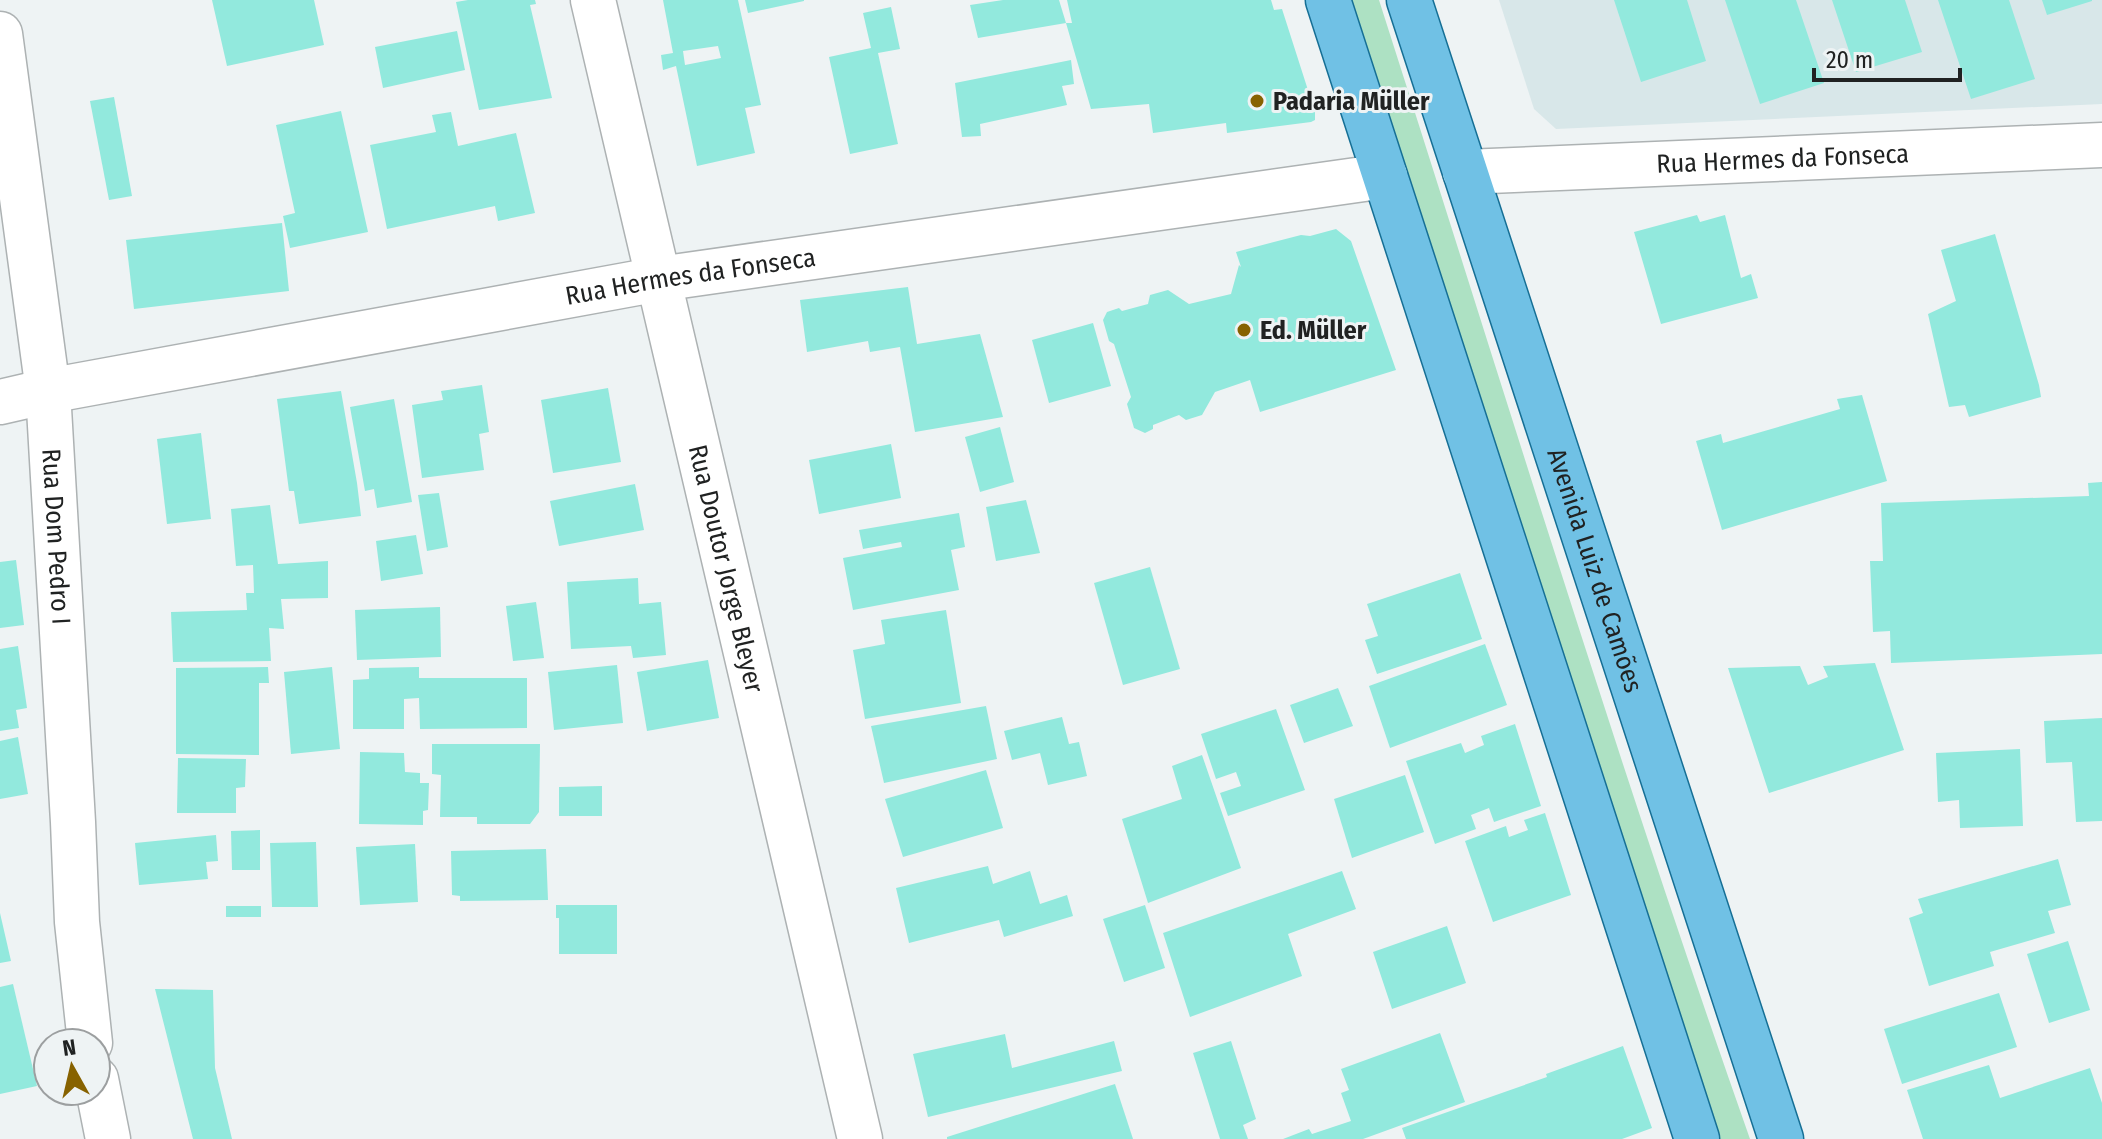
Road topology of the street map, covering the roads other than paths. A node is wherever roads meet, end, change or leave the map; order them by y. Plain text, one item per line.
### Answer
1 (593, 0) edge
2 (1328, 0) edge
3 (1409, 0) edge
4 (0, 34) edge
5 (2102, 145) edge
6 (1465, 172) junction
7 (1385, 176) junction
8 (659, 279) junction
9 (48, 391) junction
10 (0, 402) edge
11 (88, 1027) edge
12 (102, 1107) edge
13 (108, 1139) edge
14 (860, 1139) edge
15 (1697, 1139) edge
16 (1781, 1139) edge

1 - 8 street, Rua Doutor Jorge Bleyer
2 - 7 main road
3 - 6 main road, Avenida Luiz de Camões
4 - 9 street, Rua Dom Pedro I
5 - 6 street, Rua Hermes da Fonseca
6 - 16 main road, Avenida Luiz de Camões
7 - 8 street, Rua Hermes da Fonseca
7 - 15 main road
8 - 9 street, Rua Hermes da Fonseca
8 - 14 street, Rua Doutor Jorge Bleyer
9 - 10 street, Rua Hermes da Fonseca
9 - 11 street, Rua Dom Pedro I
12 - 13 street

